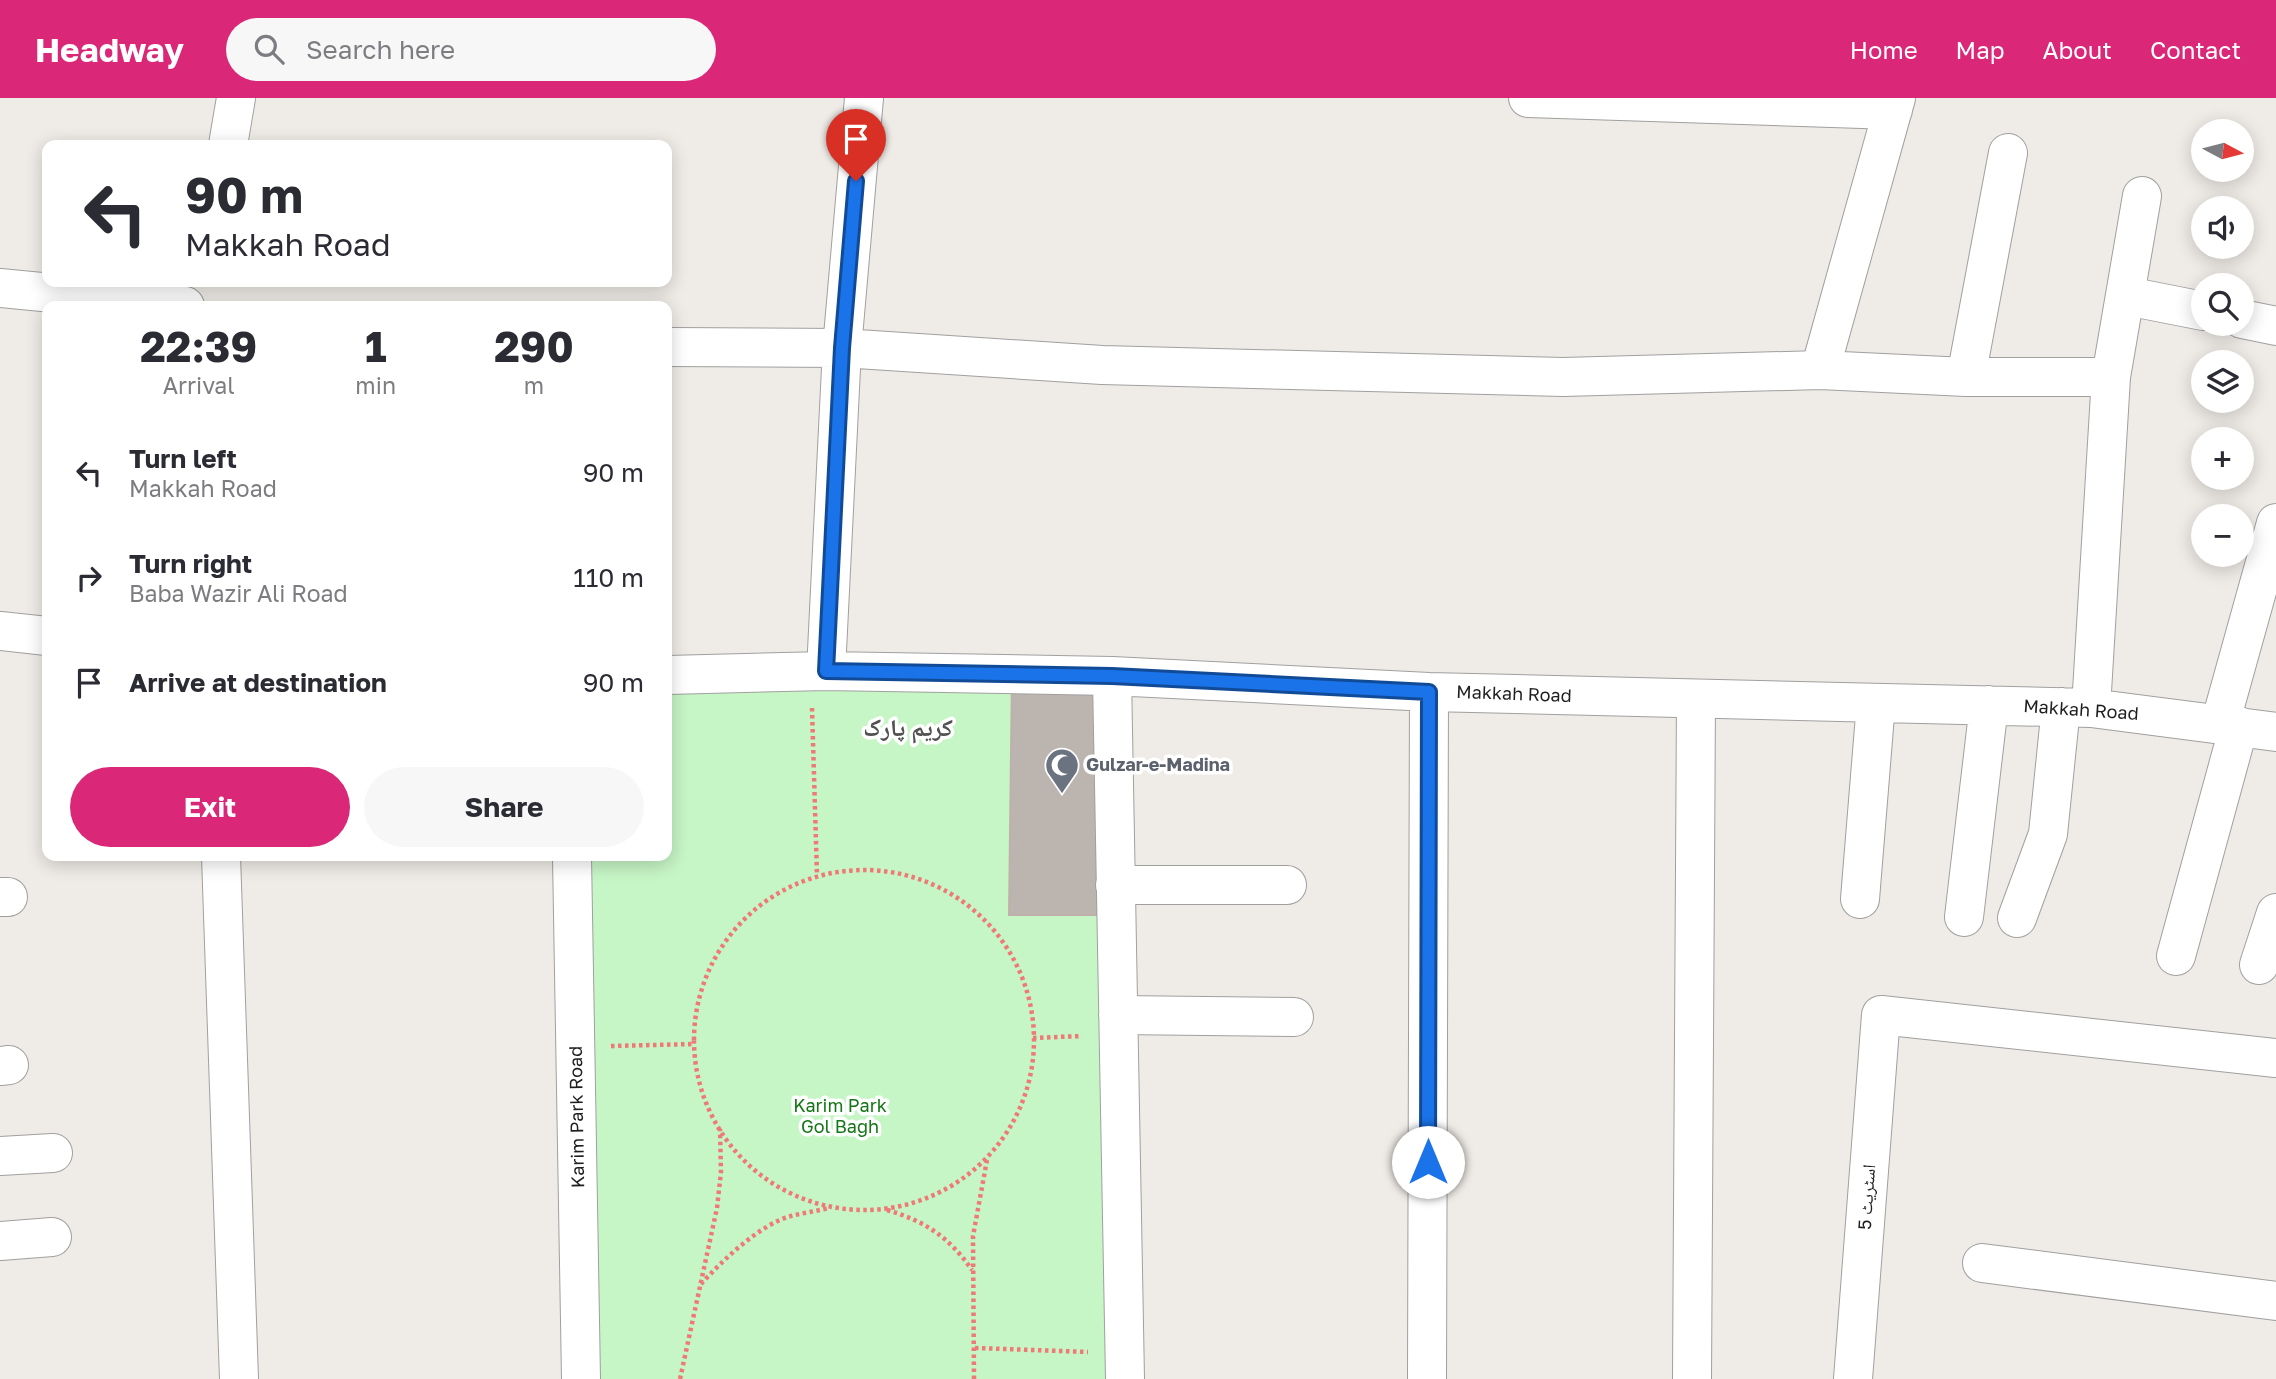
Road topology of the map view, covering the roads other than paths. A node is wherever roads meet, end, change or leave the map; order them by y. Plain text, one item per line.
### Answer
1 (236, 98) edge
2 (864, 98) edge
3 (1528, 98) edge
4 (1690, 101) edge
5 (1774, 103) edge
6 (1894, 104) edge
7 (229, 140) edge
8 (2008, 153) dead end
9 (2142, 196) dead end
10 (0, 288) edge
11 (2126, 296) junction
12 (134, 301) edge
13 (2191, 309) edge
14 (2254, 321) edge
15 (2276, 326) edge
16 (672, 347) edge
17 (842, 348) junction
18 (1820, 370) junction
19 (1966, 377) junction
20 (2110, 377) junction
21 (2276, 523) edge
22 (0, 631) edge
23 (42, 635) edge
24 (819, 671) junction
25 (672, 676) edge
26 (1112, 676) junction
27 (1429, 692) junction
28 (1696, 699) junction
29 (1876, 703) junction
30 (1989, 705) junction
31 (2076, 707) junction
32 (2229, 725) junction
33 (2276, 732) edge
34 (221, 861) edge
35 (572, 861) edge
36 (1115, 885) junction
37 (1287, 885) dead end
38 (1860, 898) dead end
39 (2276, 914) edge
40 (1964, 917) dead end
41 (2017, 918) dead end
42 (2176, 956) dead end
43 (2259, 965) dead end
44 (1294, 1017) dead end
45 (1118, 1025) junction
46 (2276, 1058) edge
47 (53, 1153) dead end
48 (0, 1156) edge
49 (52, 1237) dead end
50 (0, 1241) edge
51 (1982, 1263) dead end
52 (2276, 1301) edge
53 (1125, 1366) edge
54 (239, 1379) edge
55 (581, 1379) edge
56 (1427, 1379) edge
57 (1692, 1379) edge
58 (1853, 1379) edge

1 - 7 street
2 - 17 street
3 - 4 street
4 - 5 street
5 - 6 street
6 - 18 street
8 - 19 street
9 - 11 street
10 - 12 street
11 - 13 street
11 - 20 street
14 - 15 street
16 - 17 street
17 - 18 street
17 - 24 street
18 - 19 street
19 - 20 street
20 - 31 street
21 - 32 street
22 - 23 street
24 - 25 street, Makkah Road
24 - 26 street, Makkah Road
26 - 27 street, Makkah Road
26 - 36 street
27 - 28 street, Makkah Road
27 - 56 street
28 - 29 street, Makkah Road
28 - 57 street
29 - 30 street, Makkah Road
29 - 38 street
30 - 31 street, Makkah Road
30 - 40 street
31 - 32 street, Makkah Road
31 - 41 street
32 - 33 street, Makkah Road
32 - 42 street
34 - 54 street
35 - 55 street, Karim Park Road
36 - 37 street
36 - 45 street
39 - 43 street
44 - 45 street
45 - 53 street
46 - 58 street, اسٹریٹ 5
47 - 48 street
49 - 50 street
51 - 52 street

